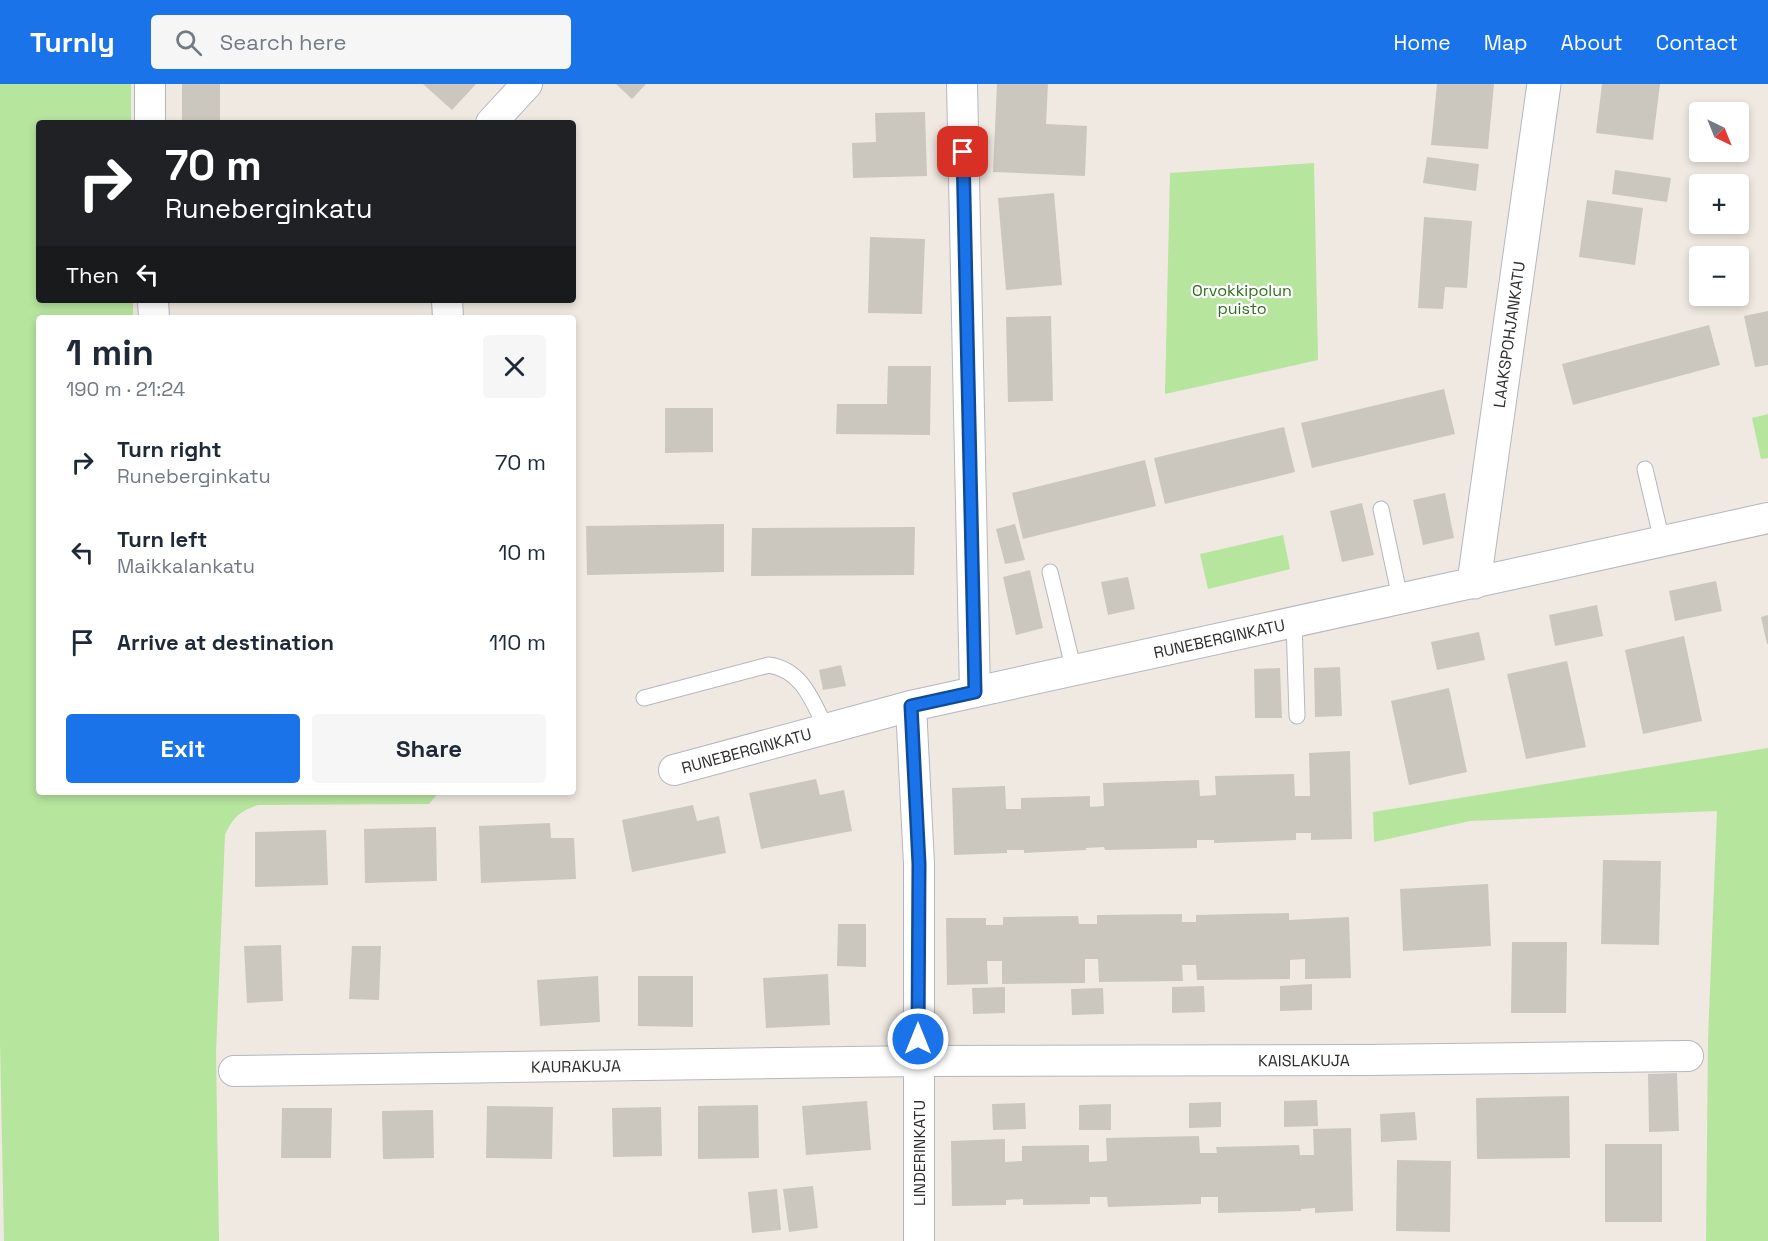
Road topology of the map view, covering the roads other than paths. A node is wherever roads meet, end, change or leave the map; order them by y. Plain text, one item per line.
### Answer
1 (150, 84) edge
2 (527, 84) edge
3 (962, 84) edge
4 (1544, 84) edge
5 (150, 120) edge
6 (494, 120) edge
7 (1644, 468) dead end
8 (1381, 509) dead end
9 (1768, 518) edge
10 (1662, 541) junction
11 (1050, 572) dead end
12 (1474, 582) junction
13 (1400, 598) junction
14 (1294, 621) junction
15 (1074, 670) junction
16 (975, 692) junction
17 (644, 699) dead end
18 (911, 706) junction
19 (1297, 716) dead end
20 (826, 728) junction
21 (674, 770) dead end
22 (1688, 1056) dead end
23 (918, 1061) junction
24 (234, 1071) dead end
25 (919, 1241) edge

1 - 5 street
2 - 6 street
3 - 16 street
4 - 12 street, LAAKSPOHJANKATU
7 - 10 lane
8 - 13 lane
9 - 10 street, RUNEBERGINKATU
10 - 12 street, RUNEBERGINKATU
11 - 15 lane
12 - 13 street, RUNEBERGINKATU
13 - 14 street, RUNEBERGINKATU
14 - 15 street, RUNEBERGINKATU
14 - 19 lane
15 - 16 street, RUNEBERGINKATU
16 - 18 street, RUNEBERGINKATU
17 - 20 lane
18 - 20 street, RUNEBERGINKATU
18 - 23 street, LINDERINKATU
20 - 21 street, RUNEBERGINKATU
22 - 23 street, KAISLAKUJA
23 - 24 street, KAURAKUJA
23 - 25 street, LINDERINKATU

